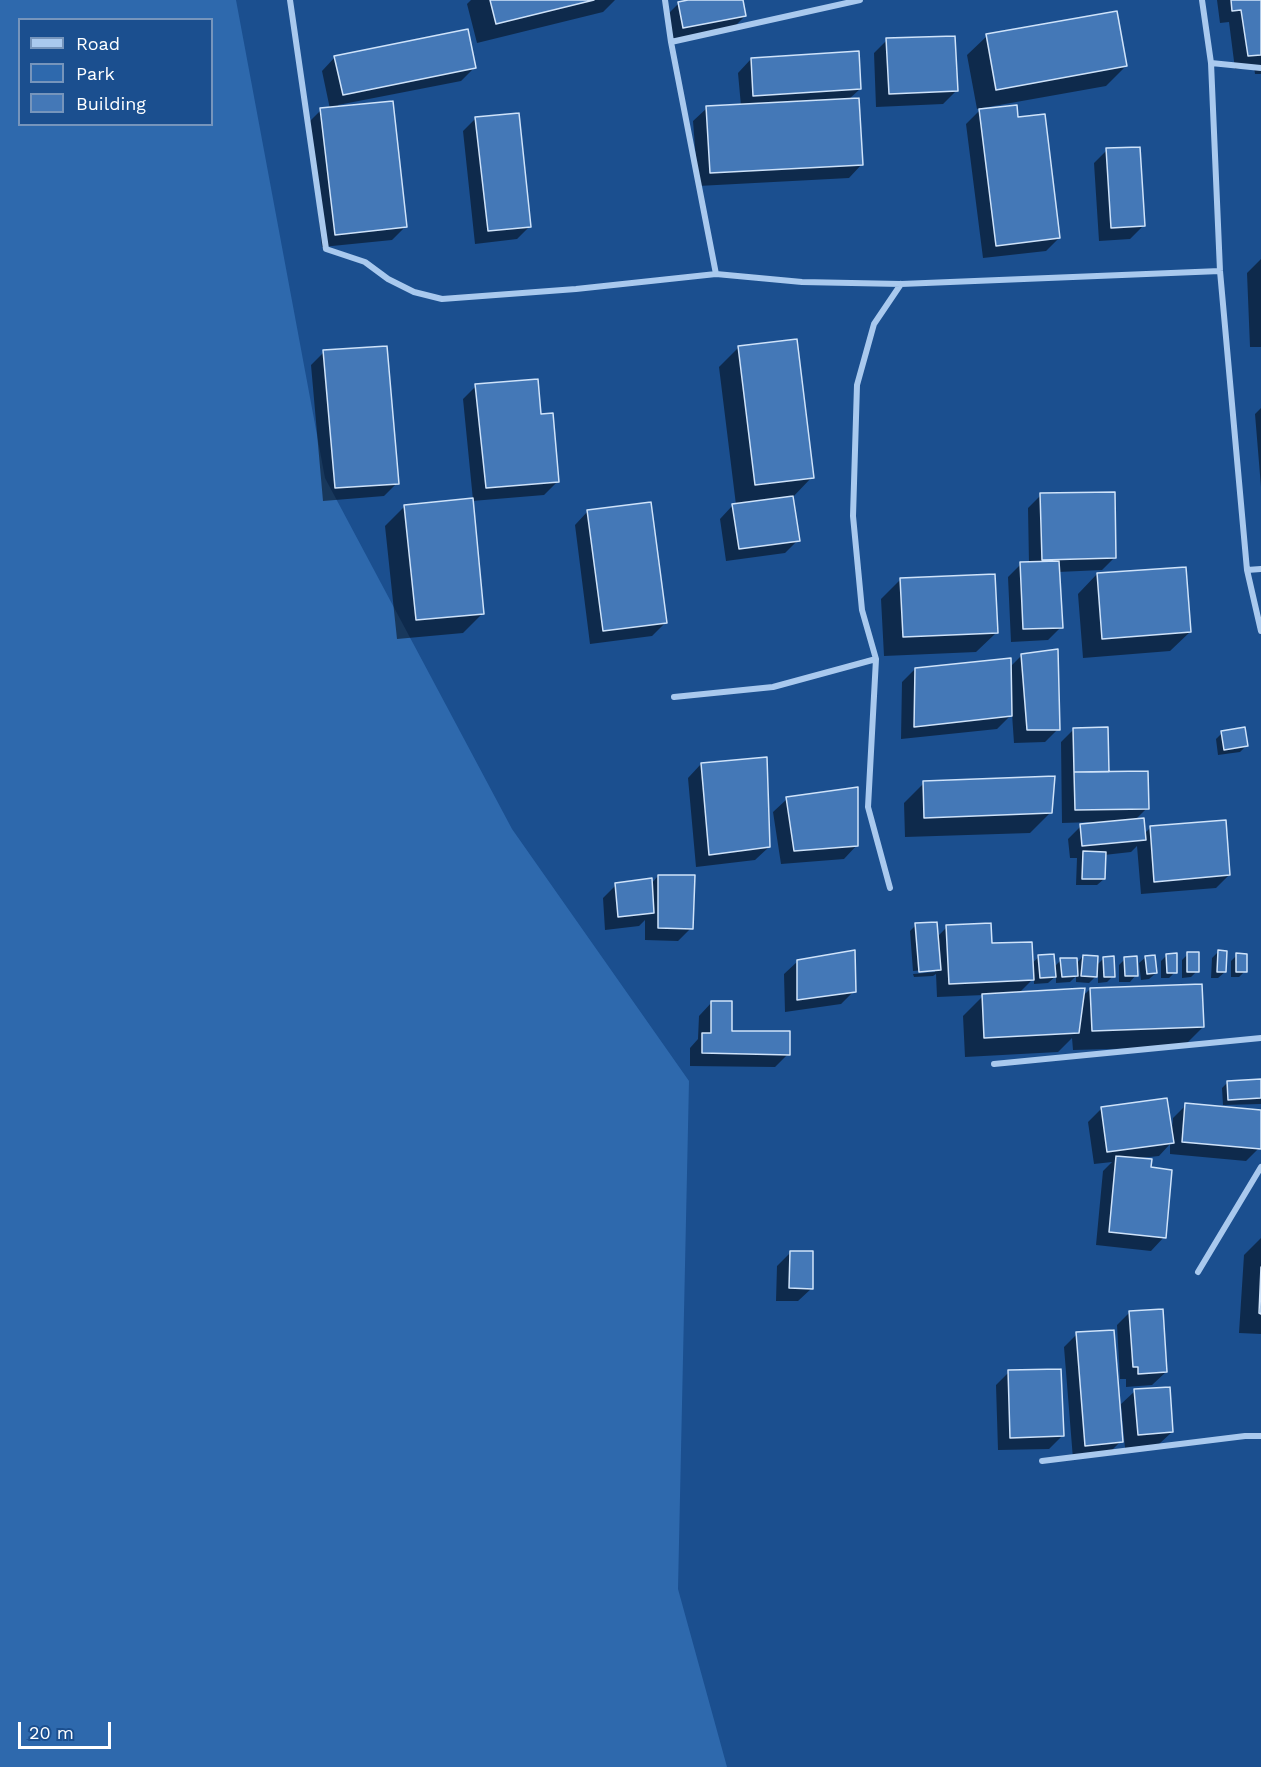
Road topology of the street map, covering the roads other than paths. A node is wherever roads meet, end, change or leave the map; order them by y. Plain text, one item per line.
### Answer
1 (290, 0) edge
2 (665, 0) edge
3 (860, 0) edge
4 (1202, 0) edge
5 (671, 42) junction
6 (1210, 63) junction
7 (1261, 68) edge
8 (1220, 272) junction
9 (716, 274) junction
10 (901, 285) junction
11 (1261, 568) edge
12 (1247, 570) junction
13 (1261, 631) edge
14 (876, 659) junction
15 (674, 697) dead end
16 (890, 888) dead end
17 (1261, 1038) edge
18 (994, 1064) dead end
19 (1261, 1167) edge
20 (1198, 1272) dead end
21 (1261, 1437) edge
22 (1042, 1461) dead end

1 - 9 street
2 - 5 street
3 - 5 street
4 - 6 street
5 - 9 street
6 - 7 street
6 - 8 street
8 - 10 street
8 - 12 street
9 - 10 street
10 - 14 street
11 - 12 street
12 - 13 street
14 - 15 street
14 - 16 street
17 - 18 street
19 - 20 street
21 - 22 street

